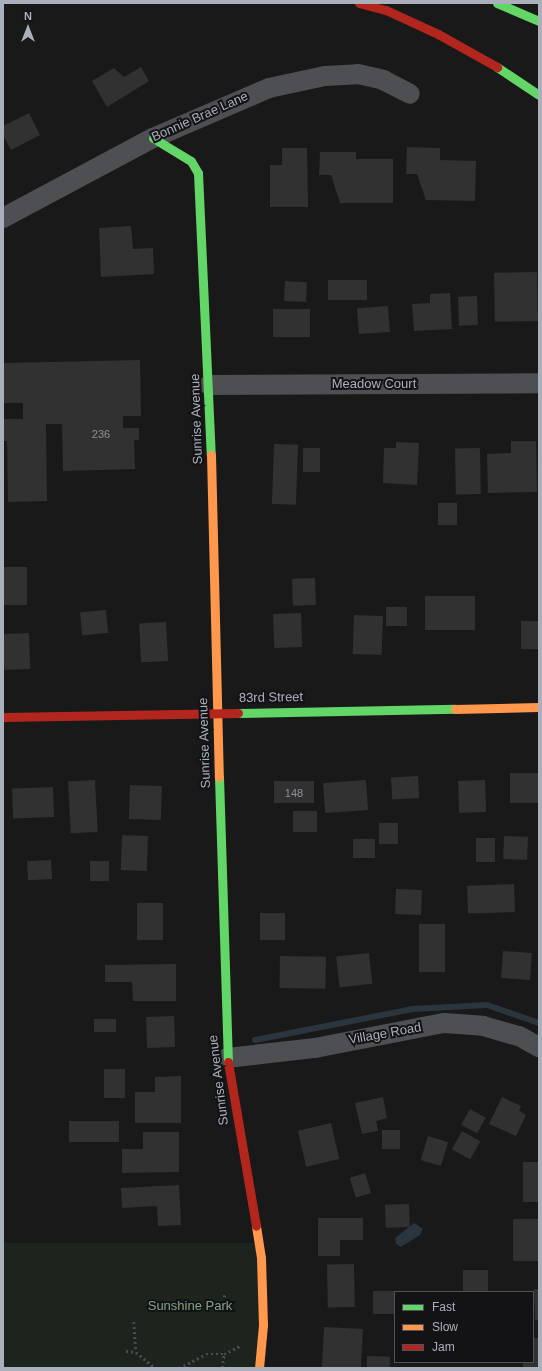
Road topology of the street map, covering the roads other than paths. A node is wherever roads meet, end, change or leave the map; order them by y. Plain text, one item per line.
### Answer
1 (359, 3) edge
2 (497, 3) edge
3 (539, 21) edge
4 (410, 94) dead end
5 (539, 95) edge
6 (152, 138) junction
7 (3, 218) edge
8 (539, 383) edge
9 (209, 385) junction
10 (539, 708) edge
11 (218, 712) junction
12 (3, 717) edge
13 (539, 1047) edge
14 (227, 1058) junction
15 (258, 1368) edge

1 - 5 main road
2 - 3 main road
4 - 6 street, Bonnie Brae Lane
6 - 7 street, Bonnie Brae Lane
6 - 9 main road, Sunrise Avenue
8 - 9 street, Meadow Court
9 - 11 main road, Sunrise Avenue
10 - 11 main road, 83rd Street
11 - 12 main road, 83rd Street
11 - 14 main road, Sunrise Avenue
13 - 14 street, Village Road
14 - 15 main road, Sunrise Avenue

